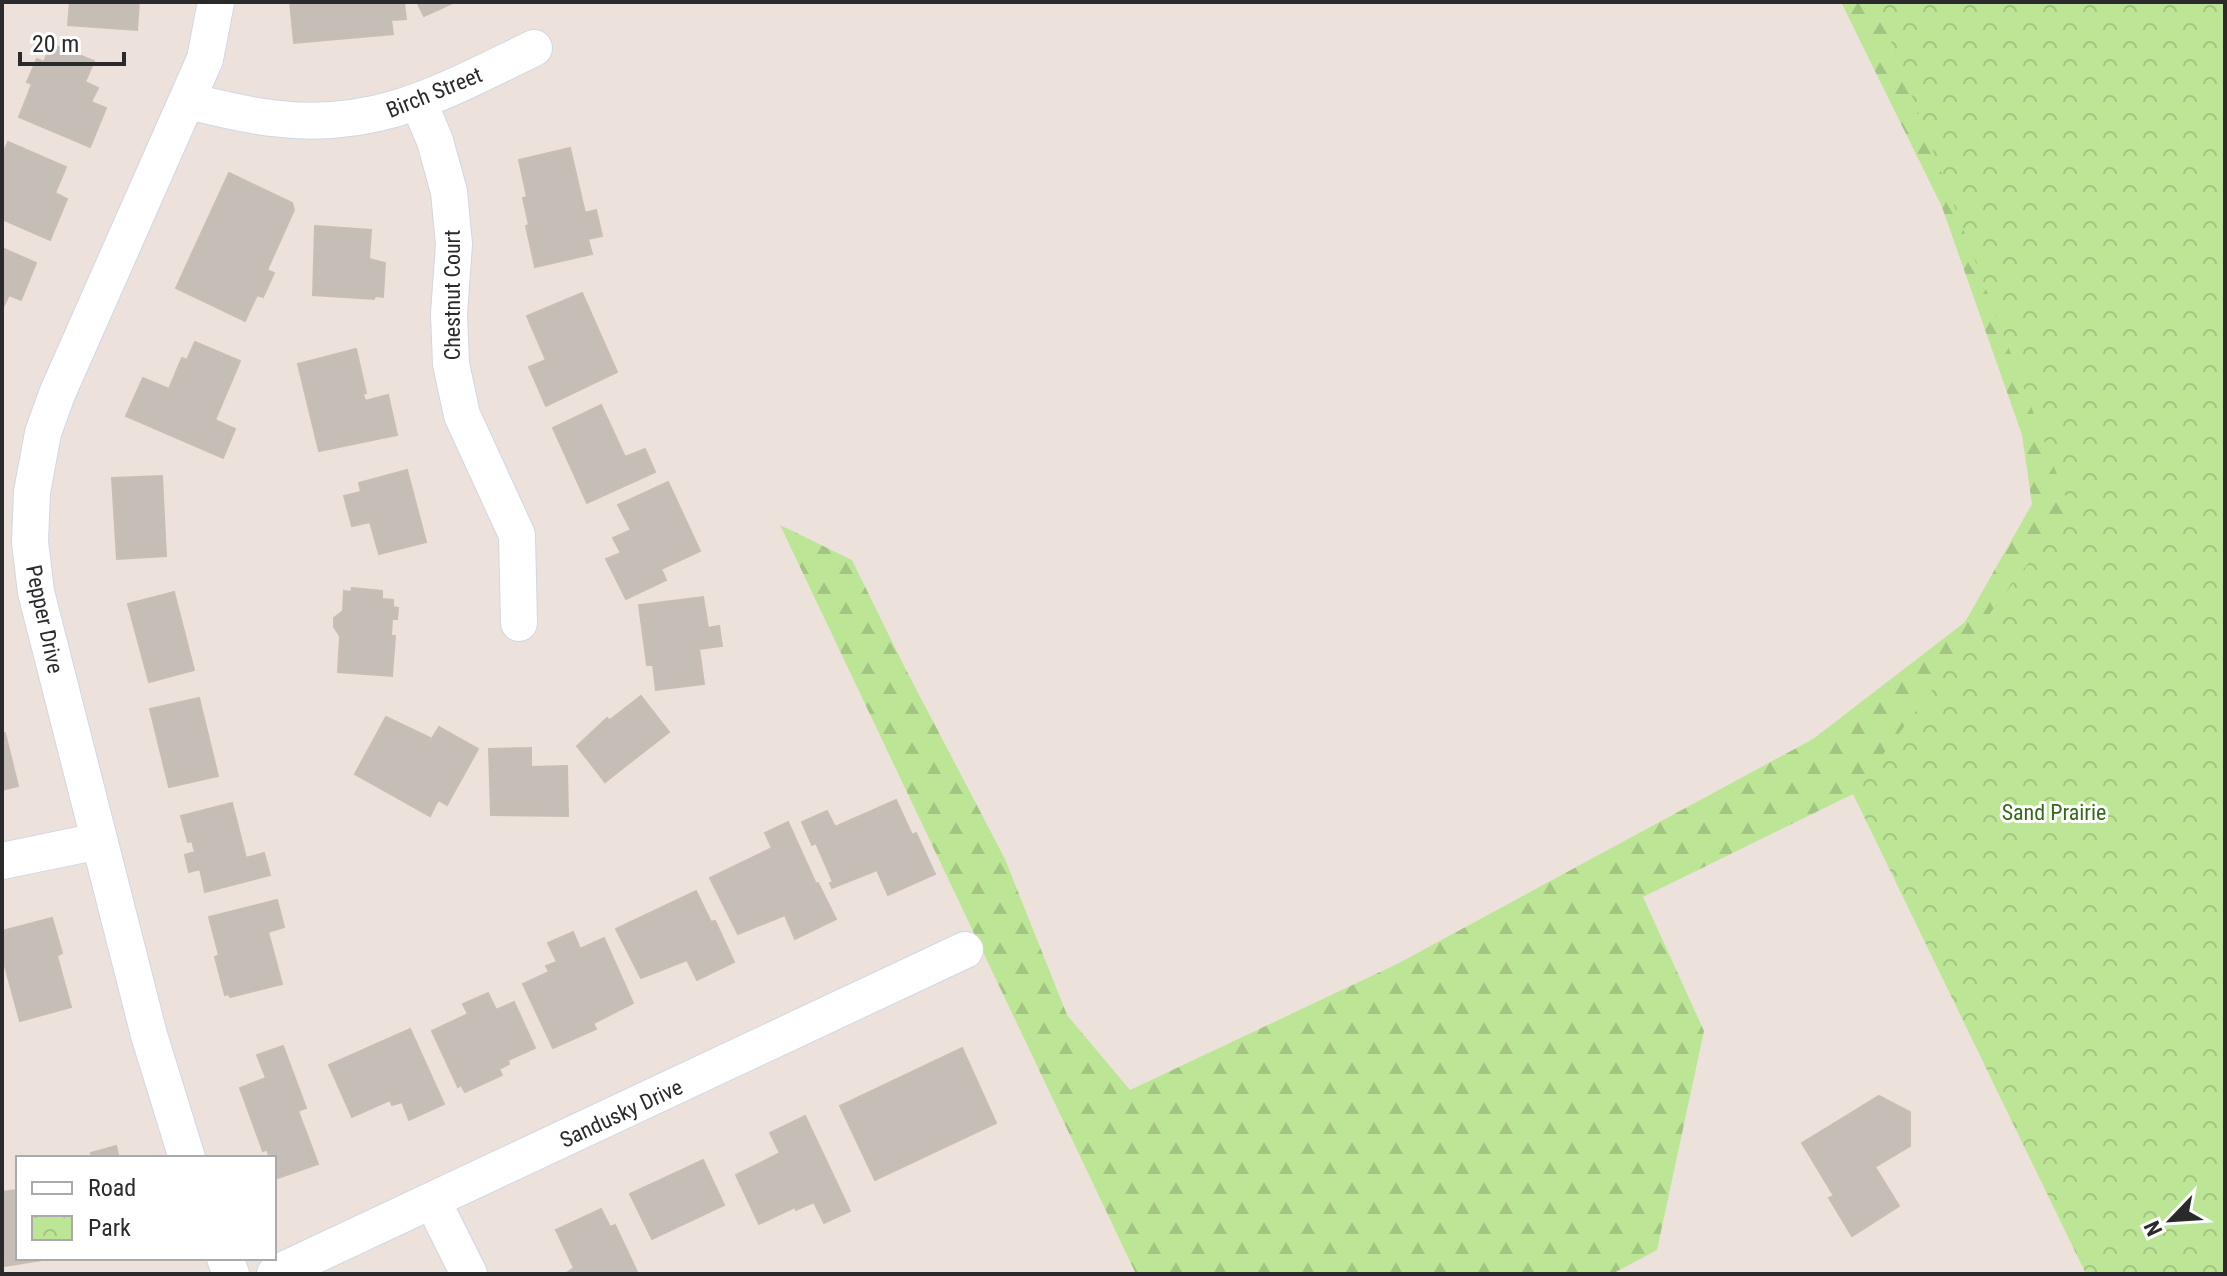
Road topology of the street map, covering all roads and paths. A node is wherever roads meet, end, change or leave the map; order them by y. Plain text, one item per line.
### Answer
1 (216, 2) edge
2 (534, 48) dead end
3 (187, 101) junction
4 (419, 103) junction
5 (519, 623) dead end
6 (99, 841) junction
7 (2, 861) edge
8 (965, 950) dead end
9 (186, 1156) edge
10 (433, 1202) junction
11 (275, 1274) edge
12 (469, 1274) edge

1 - 3 street, Pepper Drive
2 - 4 street, Birch Street
3 - 4 street, Birch Street
3 - 6 street, Pepper Drive
4 - 5 street, Chestnut Court
6 - 7 street
6 - 9 street, Pepper Drive
8 - 10 street, Sandusky Drive
10 - 11 street, Sandusky Drive
10 - 12 street

